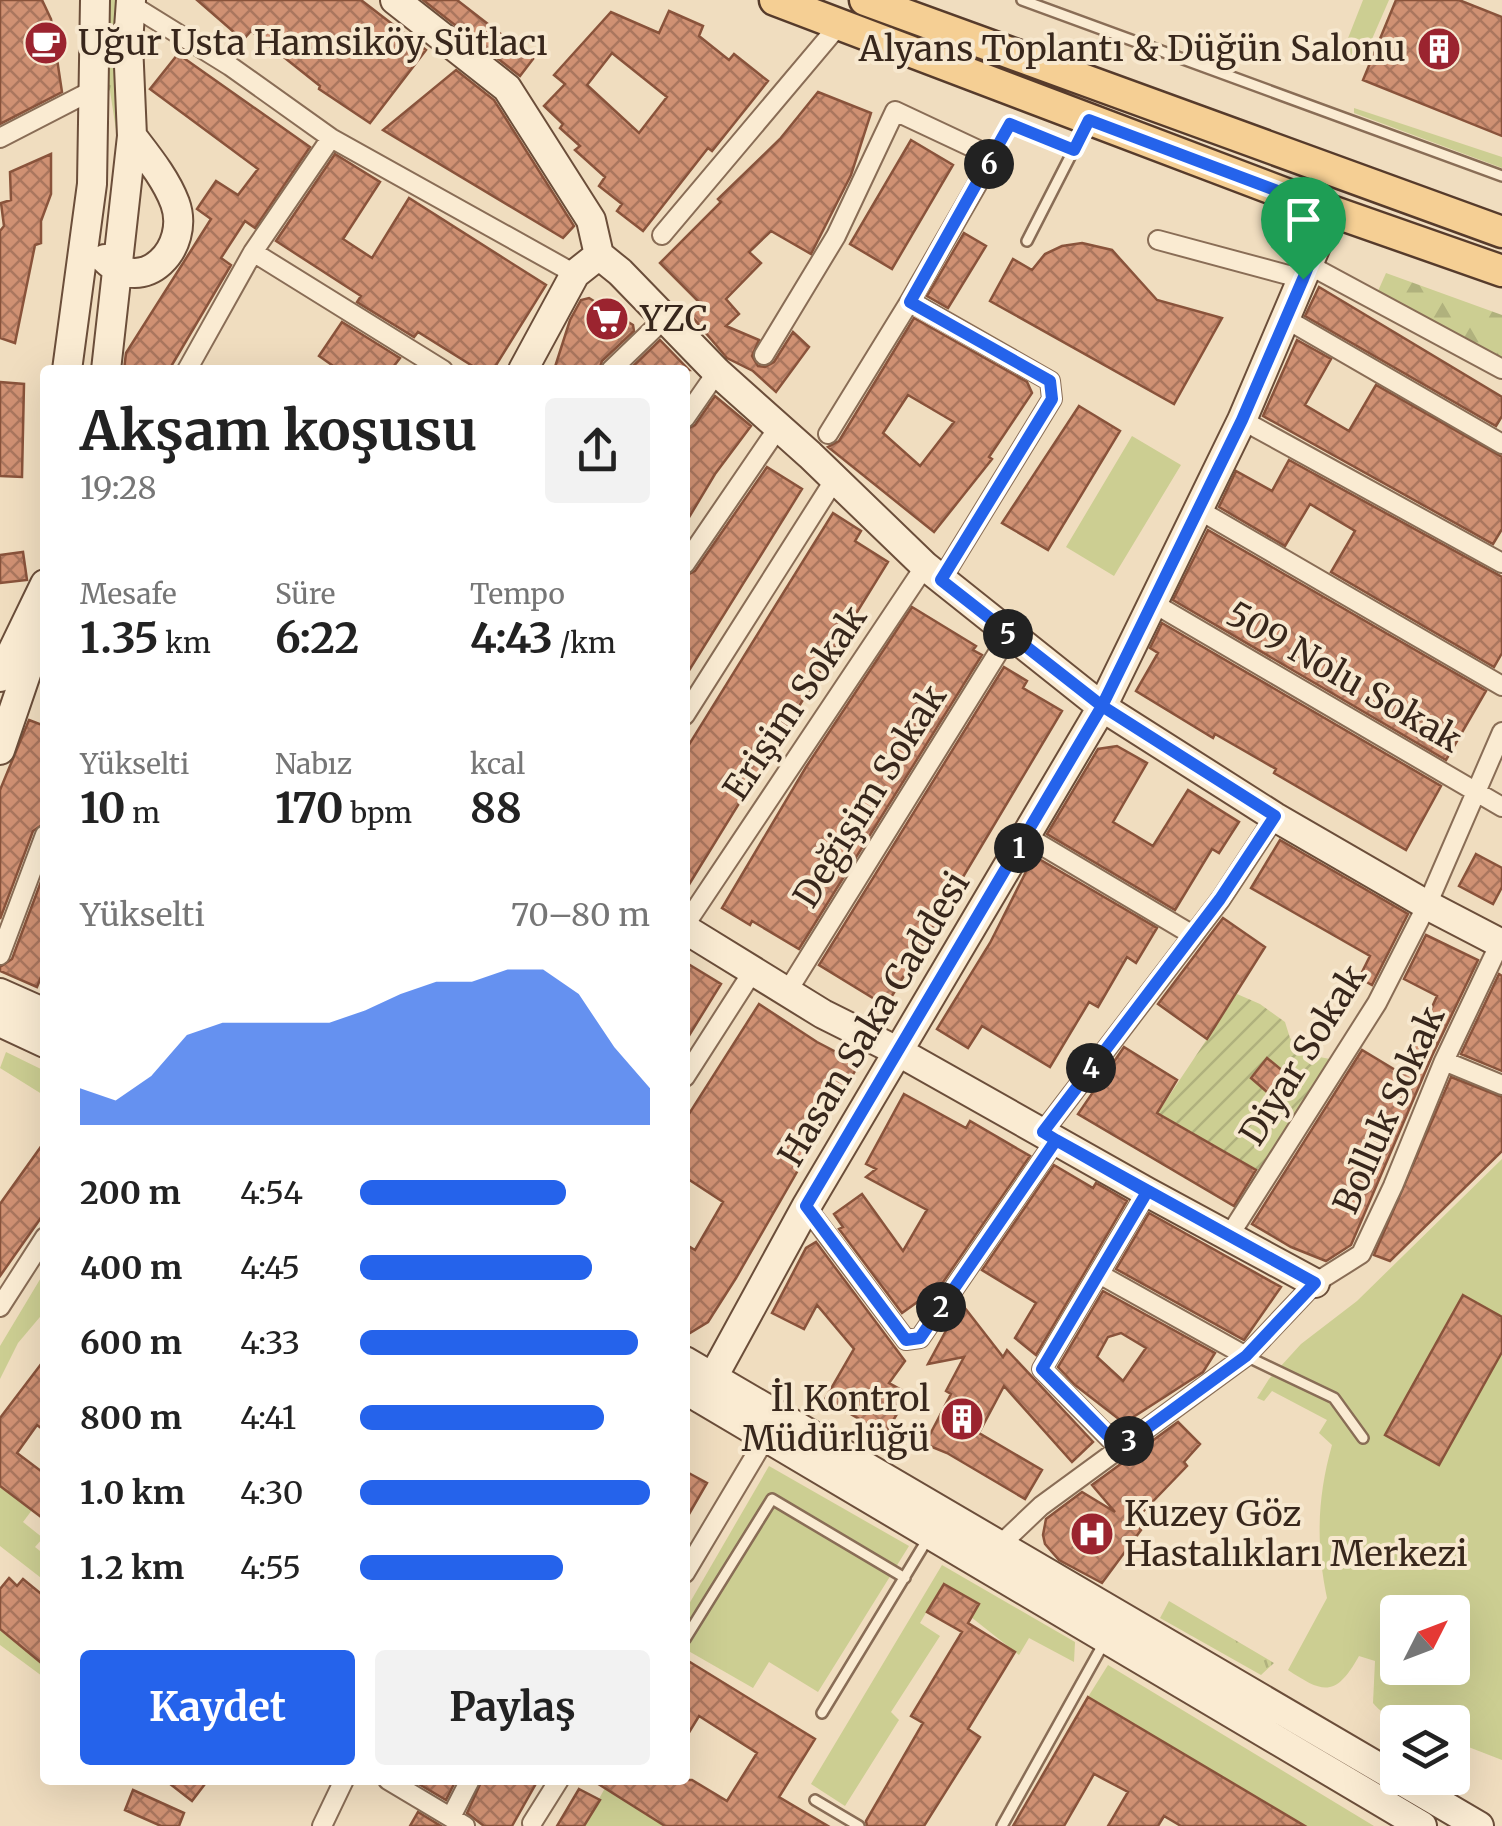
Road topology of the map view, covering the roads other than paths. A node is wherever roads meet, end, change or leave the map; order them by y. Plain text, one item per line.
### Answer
1 (95, 0) edge
2 (395, 0) edge
3 (775, 0) edge
4 (866, 0) edge
5 (1022, 0) edge
6 (131, 2) edge
7 (839, 25) junction
8 (95, 89) junction
9 (1089, 120) junction
10 (132, 136) junction
11 (0, 138) edge
12 (331, 138) junction
13 (1074, 150) junction
14 (993, 157) junction
15 (1502, 176) edge
16 (1331, 211) junction
17 (1502, 232) edge
18 (662, 235) dead end
19 (83, 237) junction
20 (1158, 240) dead end
21 (1027, 242) dead end
22 (254, 252) junction
23 (599, 255) junction
24 (116, 270) junction
25 (1502, 271) edge
26 (1306, 272) junction
27 (575, 274) junction
28 (910, 302) junction
29 (665, 318) junction
30 (1286, 319) junction
31 (764, 355) dead end
32 (68, 365) edge
33 (106, 365) edge
34 (191, 365) edge
35 (435, 365) edge
36 (526, 365) edge
37 (616, 365) edge
38 (1502, 369) edge
39 (717, 372) junction
40 (690, 411) edge
41 (1242, 420) junction
42 (778, 428) junction
43 (828, 434) dead end
44 (1502, 444) edge
45 (835, 479) junction
46 (1198, 510) junction
47 (690, 557) edge
48 (1502, 564) edge
49 (933, 573) junction
50 (40, 594) edge
51 (1153, 603) junction
52 (40, 631) edge
53 (1009, 634) junction
54 (40, 635) edge
55 (2, 670) edge
56 (1502, 686) edge
57 (1102, 706) junction
58 (690, 707) edge
59 (0, 711) edge
60 (1502, 732) edge
61 (0, 750) edge
62 (1477, 793) junction
63 (1502, 806) edge
64 (1275, 816) junction
65 (1026, 836) junction
66 (40, 852) edge
67 (1427, 905) junction
68 (690, 920) edge
69 (690, 930) edge
70 (1191, 934) junction
71 (1501, 944) edge
72 (0, 956) edge
73 (753, 971) junction
74 (787, 992) junction
75 (0, 993) edge
76 (40, 1010) edge
77 (0, 1022) edge
78 (40, 1041) edge
79 (900, 1052) junction
80 (1444, 1061) junction
81 (690, 1069) edge
82 (1502, 1086) edge
83 (1050, 1136) junction
84 (1147, 1192) junction
85 (806, 1206) junction
86 (1228, 1236) junction
87 (40, 1244) edge
88 (1099, 1274) junction
89 (1315, 1283) junction
90 (0, 1308) edge
91 (1246, 1356) junction
92 (700, 1389) edge
93 (1362, 1438) dead end
94 (765, 1439) junction
95 (1120, 1448) junction
96 (936, 1524) junction
97 (1000, 1545) junction
98 (690, 1566) edge
99 (905, 1578) junction
100 (1112, 1628) junction
101 (690, 1631) edge
102 (822, 1713) dead end
103 (342, 1785) edge
104 (397, 1785) edge
105 (469, 1785) edge
106 (556, 1785) edge
107 (815, 1800) dead end
108 (458, 1821) edge
109 (532, 1824) dead end
110 (1413, 1824) edge
111 (322, 1826) edge
112 (858, 1826) edge
113 (1002, 1826) edge
114 (1479, 1826) edge

1 - 8 street
2 - 23 street
3 - 7 main road
4 - 17 main road
5 - 15 lane
6 - 10 street
6 - 12 street
7 - 9 main road
7 - 18 street
8 - 11 street
8 - 19 street
9 - 13 lane
9 - 16 main road
10 - 24 street
10 - 24 street
12 - 22 street
12 - 27 street
13 - 14 lane
13 - 21 lane
14 - 28 street
14 - 31 street
16 - 25 main road
16 - 26 street, Hasan Saka Caddesi
19 - 24 street
19 - 32 street
20 - 26 street
22 - 34 street
22 - 35 street
23 - 27 street
23 - 29 street
24 - 33 street
26 - 30 street, Hasan Saka Caddesi
26 - 38 street
27 - 36 street
28 - 43 street
28 - 49 street, Erişim Sokak
29 - 37 street
29 - 39 street
30 - 41 street, Hasan Saka Caddesi
30 - 44 street
39 - 40 street
39 - 42 street
41 - 46 street, Hasan Saka Caddesi
41 - 48 street
42 - 45 street
42 - 47 street
45 - 49 street
45 - 58 street
46 - 51 street, Hasan Saka Caddesi
46 - 56 street
49 - 53 street
49 - 68 street, Erişim Sokak
50 - 55 street
51 - 57 street, Hasan Saka Caddesi
51 - 62 street, 509 Nolu Sokak
52 - 59 street
53 - 57 street
53 - 74 street, Değişim Sokak
54 - 61 street
57 - 64 street
57 - 65 street, Hasan Saka Caddesi
60 - 62 street, Diyar Sokak
62 - 63 street, 509 Nolu Sokak
62 - 67 street, Diyar Sokak
64 - 67 street
64 - 70 street
65 - 70 street
65 - 79 street, Hasan Saka Caddesi
66 - 72 street
67 - 71 street
67 - 86 street, Diyar Sokak
69 - 73 street
70 - 83 street
71 - 80 street, Bolluk Sokak
73 - 74 street
73 - 81 street
74 - 79 street
75 - 76 street
77 - 78 street
79 - 83 street
79 - 85 street, Hasan Saka Caddesi
80 - 82 street
80 - 89 street, Bolluk Sokak
83 - 84 street
83 - 85 street
84 - 86 street
84 - 88 street
85 - 92 street, Hasan Saka Caddesi
86 - 89 street
87 - 90 street
88 - 91 street
88 - 95 street
89 - 91 street, Bolluk Sokak
91 - 93 lane
91 - 95 street, Bolluk Sokak
92 - 94 street
92 - 96 street
94 - 96 street
94 - 98 street
95 - 97 street, Bolluk Sokak
96 - 97 street
96 - 99 lane
96 - 100 street
97 - 100 street
99 - 101 lane
99 - 102 lane
100 - 110 street
100 - 113 lane
100 - 114 street
103 - 111 street
104 - 108 street
105 - 108 street
106 - 109 street
107 - 112 lane

